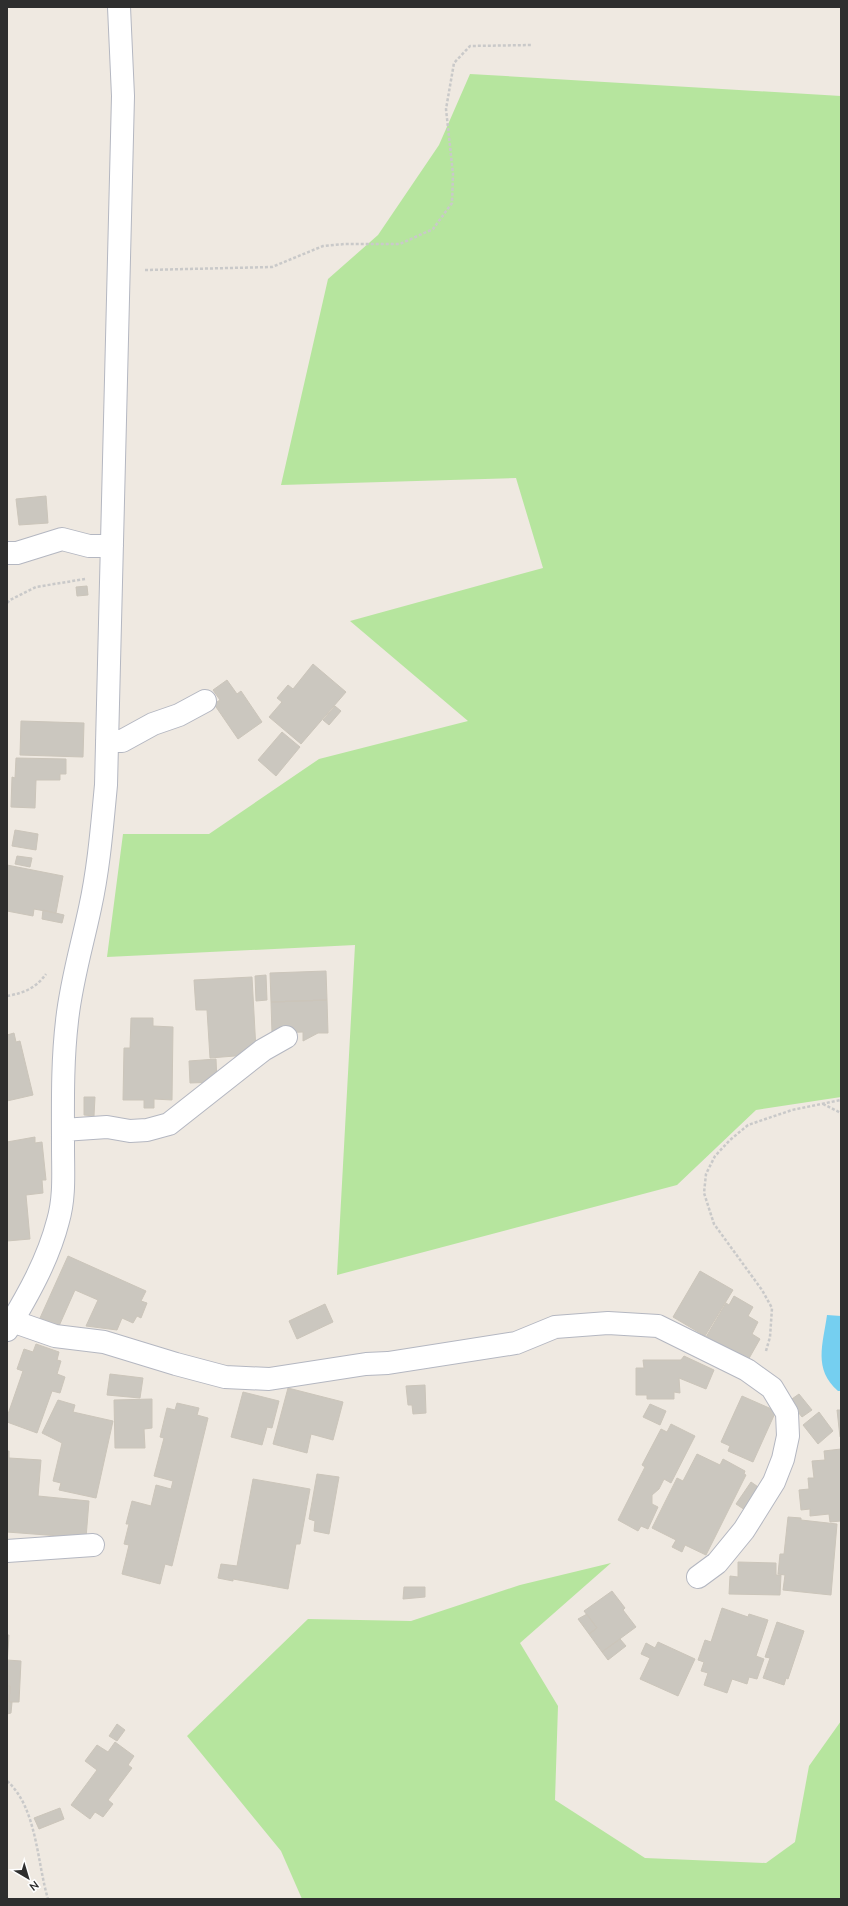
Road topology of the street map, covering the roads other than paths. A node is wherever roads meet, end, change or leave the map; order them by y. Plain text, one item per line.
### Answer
1 (119, 7) edge
2 (112, 546) junction
3 (7, 553) edge
4 (206, 702) dead end
5 (107, 741) junction
6 (286, 1037) dead end
7 (63, 1130) junction
8 (10, 1326) edge
9 (93, 1545) dead end
10 (7, 1551) edge
11 (698, 1577) dead end

1 - 2 street
2 - 3 street
2 - 5 street
4 - 5 street
5 - 7 street
6 - 7 street
7 - 8 street
8 - 11 street
9 - 10 street

